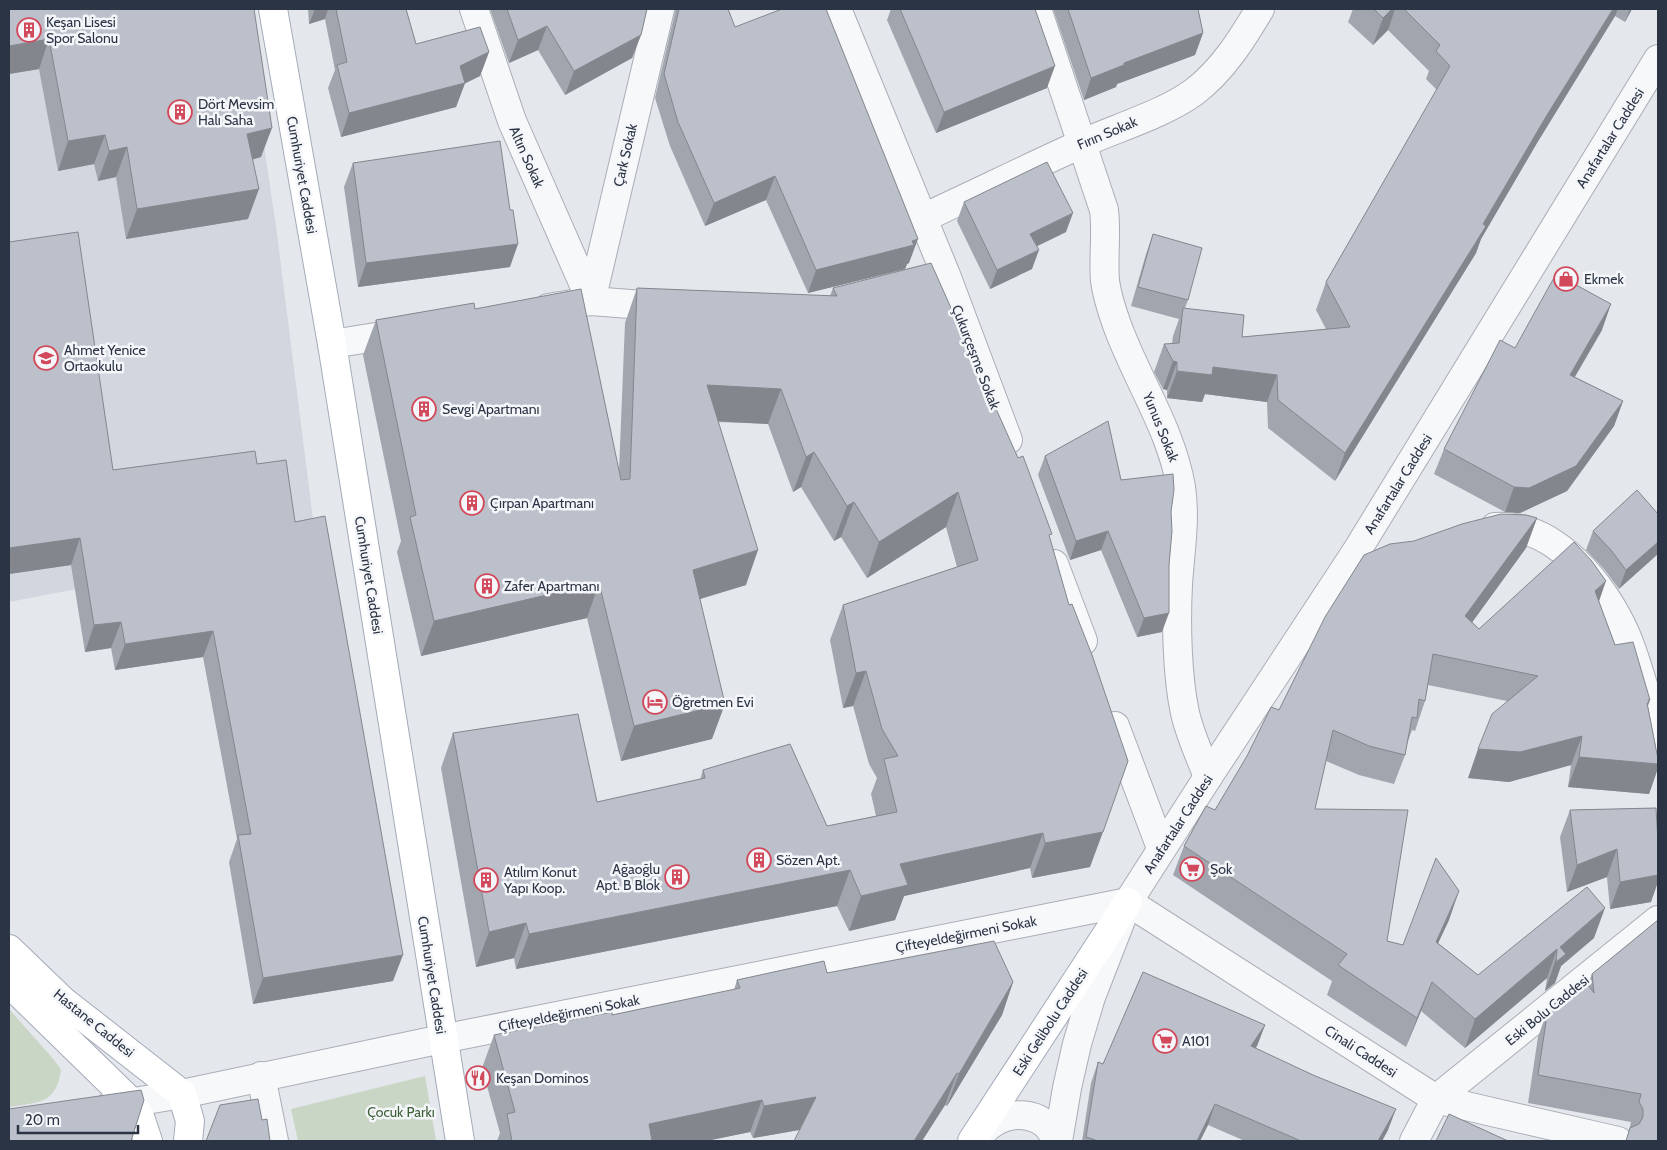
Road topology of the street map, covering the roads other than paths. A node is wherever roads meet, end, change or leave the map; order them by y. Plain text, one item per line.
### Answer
1 (273, 9) edge
2 (474, 9) edge
3 (660, 9) edge
4 (837, 9) edge
5 (1037, 9) edge
6 (1260, 9) edge
7 (1658, 59) edge
8 (1081, 144) junction
9 (923, 218) junction
10 (946, 275) junction
11 (918, 282) edge
12 (591, 301) junction
13 (696, 308) edge
14 (524, 312) edge
15 (428, 328) edge
16 (332, 344) junction
17 (1015, 460) edge
18 (1473, 532) edge
19 (1046, 543) edge
20 (1092, 664) edge
21 (1106, 700) edge
22 (1658, 738) edge
23 (1208, 777) junction
24 (1161, 848) junction
25 (1128, 902) junction
26 (1658, 920) edge
27 (9, 949) edge
28 (9, 983) edge
29 (442, 1039) junction
30 (261, 1076) junction
31 (182, 1094) junction
32 (1436, 1099) junction
33 (132, 1102) junction
34 (84, 1111) edge
35 (1585, 1138) edge
36 (148, 1141) edge
37 (188, 1141) edge
38 (274, 1141) edge
39 (460, 1141) edge
40 (974, 1141) edge
41 (1056, 1141) edge
42 (1414, 1141) edge
43 (1618, 1141) edge

1 - 16 main road, Cumhuriyet Caddesi
2 - 12 street, Altın Sokak
3 - 12 street, Çark Sokak
4 - 9 street, Çukurçeşme Sokak
5 - 8 street, Yunus Sokak
6 - 8 street, Fırın Sokak
7 - 23 street, Anafartalar Caddesi
8 - 9 street, Fırın Sokak
8 - 23 street, Yunus Sokak
9 - 10 street, Çukurçeşme Sokak
10 - 11 street
10 - 17 street, Çukurçeşme Sokak
12 - 13 street
12 - 14 street
15 - 16 street
16 - 29 main road, Cumhuriyet Caddesi
18 - 22 street
19 - 20 street
21 - 24 street
23 - 24 street, Anafartalar Caddesi
24 - 25 street, Anafartalar Caddesi
25 - 29 street, Çifteyeldeğirmeni Sokak
25 - 32 street, Cinali Caddesi
25 - 40 main road, Eski Gelibolu Caddesi
25 - 41 street, Anafartalar Caddesi
26 - 32 street, Eski Bolu Caddesi
27 - 31 main road, Hastane Caddesi
28 - 33 main road, Hastane Caddesi
29 - 30 street, Çifteyeldeğirmeni Sokak
29 - 39 main road, Cumhuriyet Caddesi
30 - 31 street, Çifteyeldeğirmeni Sokak
30 - 38 street
31 - 33 street, Çifteyeldeğirmeni Sokak
31 - 37 main road
32 - 35 street, Cinali Caddesi
32 - 42 street
33 - 34 street, Çifteyeldeğirmeni Sokak
33 - 36 main road
35 - 43 street, Cinali Caddesi
40 - 41 street

